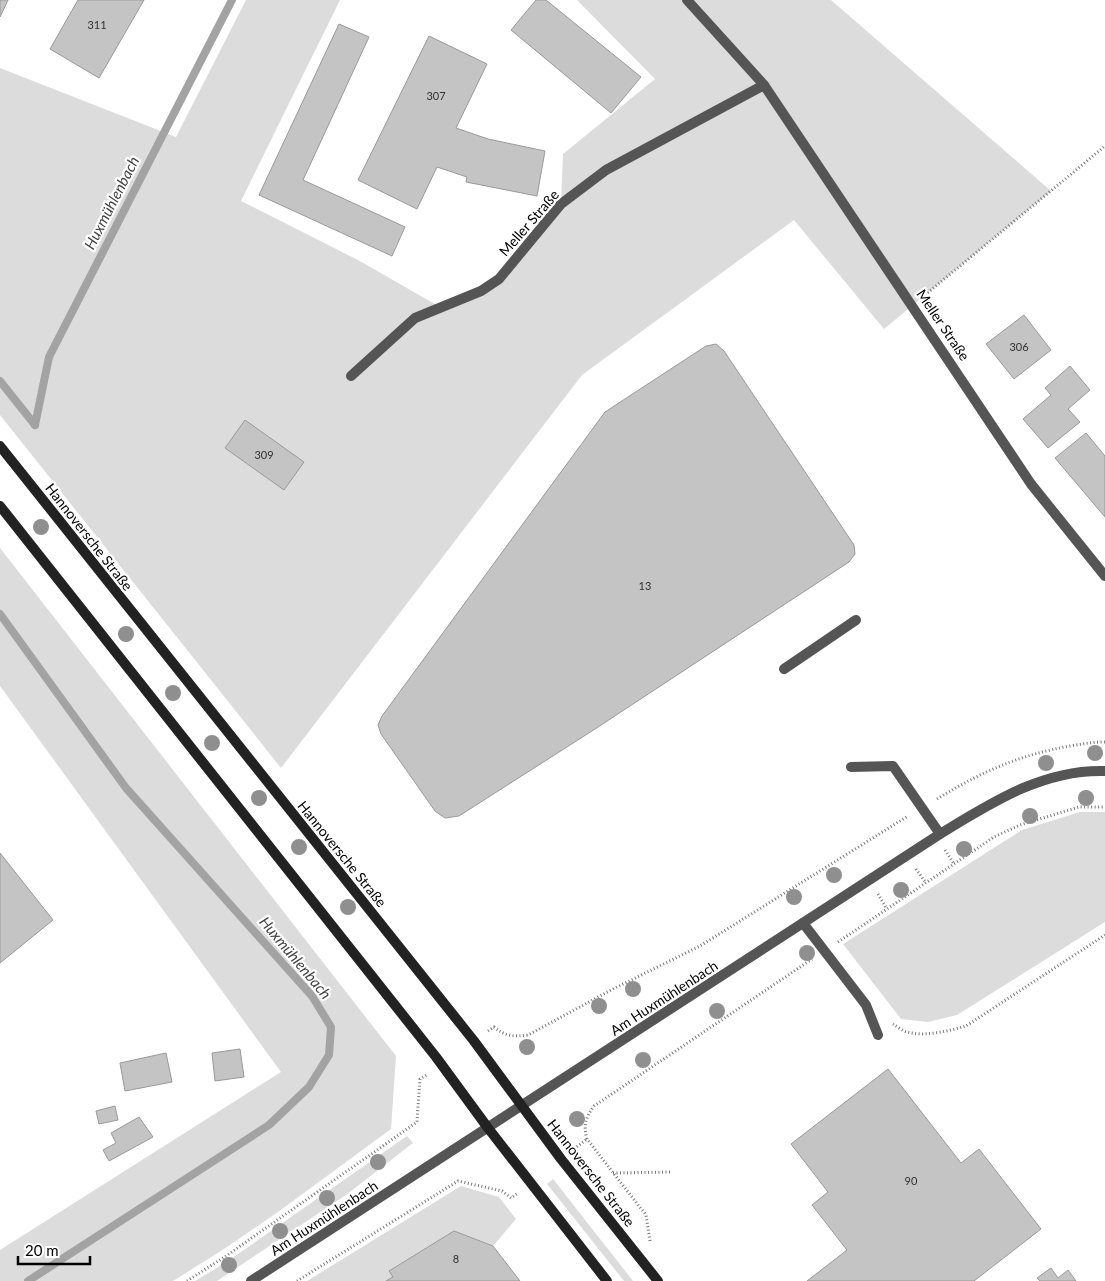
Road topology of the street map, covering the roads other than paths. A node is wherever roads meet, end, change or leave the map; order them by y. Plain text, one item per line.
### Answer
1 (687, 0) edge
2 (764, 85) junction
3 (351, 376) dead end
4 (0, 446) edge
5 (0, 506) edge
6 (1105, 576) edge
7 (856, 620) dead end
8 (784, 669) dead end
9 (851, 767) dead end
10 (1105, 771) edge
11 (940, 834) junction
12 (803, 923) junction
13 (878, 1035) dead end
14 (522, 1106) junction
15 (488, 1128) junction
16 (251, 1281) edge
17 (607, 1281) edge
18 (658, 1281) edge

1 - 2 street, Meller Straße
2 - 3 street, Meller Straße
2 - 6 street, Meller Straße
4 - 14 main road, Hannoversche Straße
5 - 15 main road
7 - 8 street
9 - 11 street
10 - 11 street, Am Huxmühlenbach
11 - 12 street, Am Huxmühlenbach
12 - 13 street
12 - 14 street, Am Huxmühlenbach
14 - 15 street, Am Huxmühlenbach
14 - 18 main road, Hannoversche Straße
15 - 16 street, Am Huxmühlenbach
15 - 17 main road

